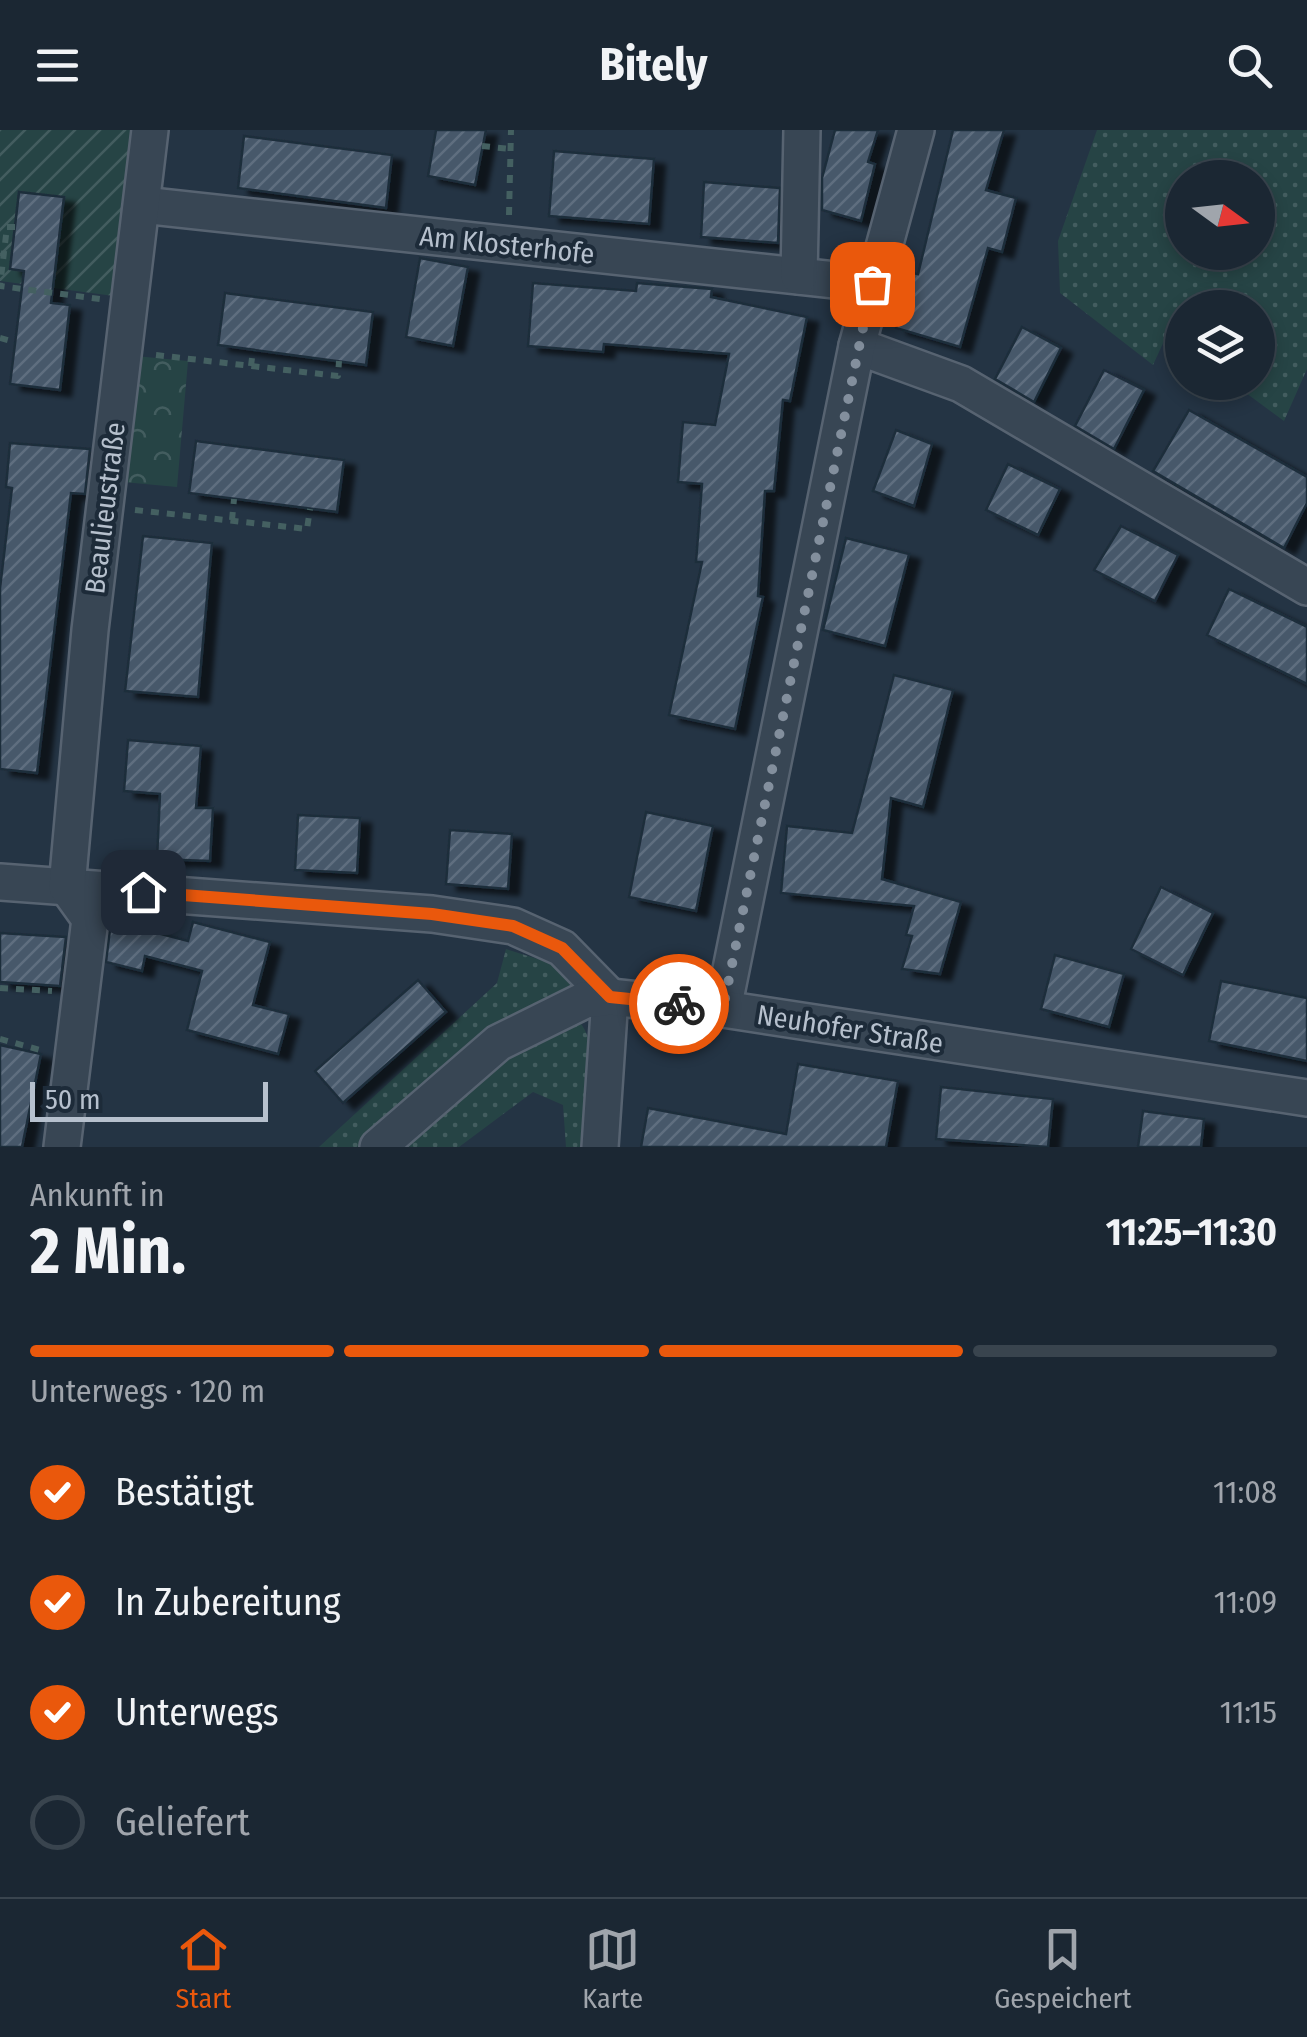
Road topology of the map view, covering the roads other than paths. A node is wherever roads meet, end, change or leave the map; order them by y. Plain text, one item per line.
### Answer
1 (150, 130) edge
2 (802, 130) edge
3 (916, 130) edge
4 (142, 205) junction
5 (800, 276) junction
6 (872, 284) junction
7 (857, 346) junction
8 (1307, 588) edge
9 (0, 882) edge
10 (67, 887) junction
11 (610, 997) junction
12 (723, 1008) junction
13 (1307, 1098) edge
14 (62, 1147) edge
15 (378, 1147) edge
16 (600, 1147) edge

1 - 4 street, Beaulieustraße
2 - 5 street
3 - 6 street
4 - 5 street, Am Klosterhofe
4 - 10 street, Beaulieustraße
5 - 6 street, Am Klosterhofe
6 - 7 street
7 - 8 street
7 - 12 street
9 - 10 street
10 - 11 street
10 - 14 street
11 - 12 street, Neuhofer Straße
11 - 15 street, Neuhofer Straße
11 - 16 street
12 - 13 street, Neuhofer Straße

